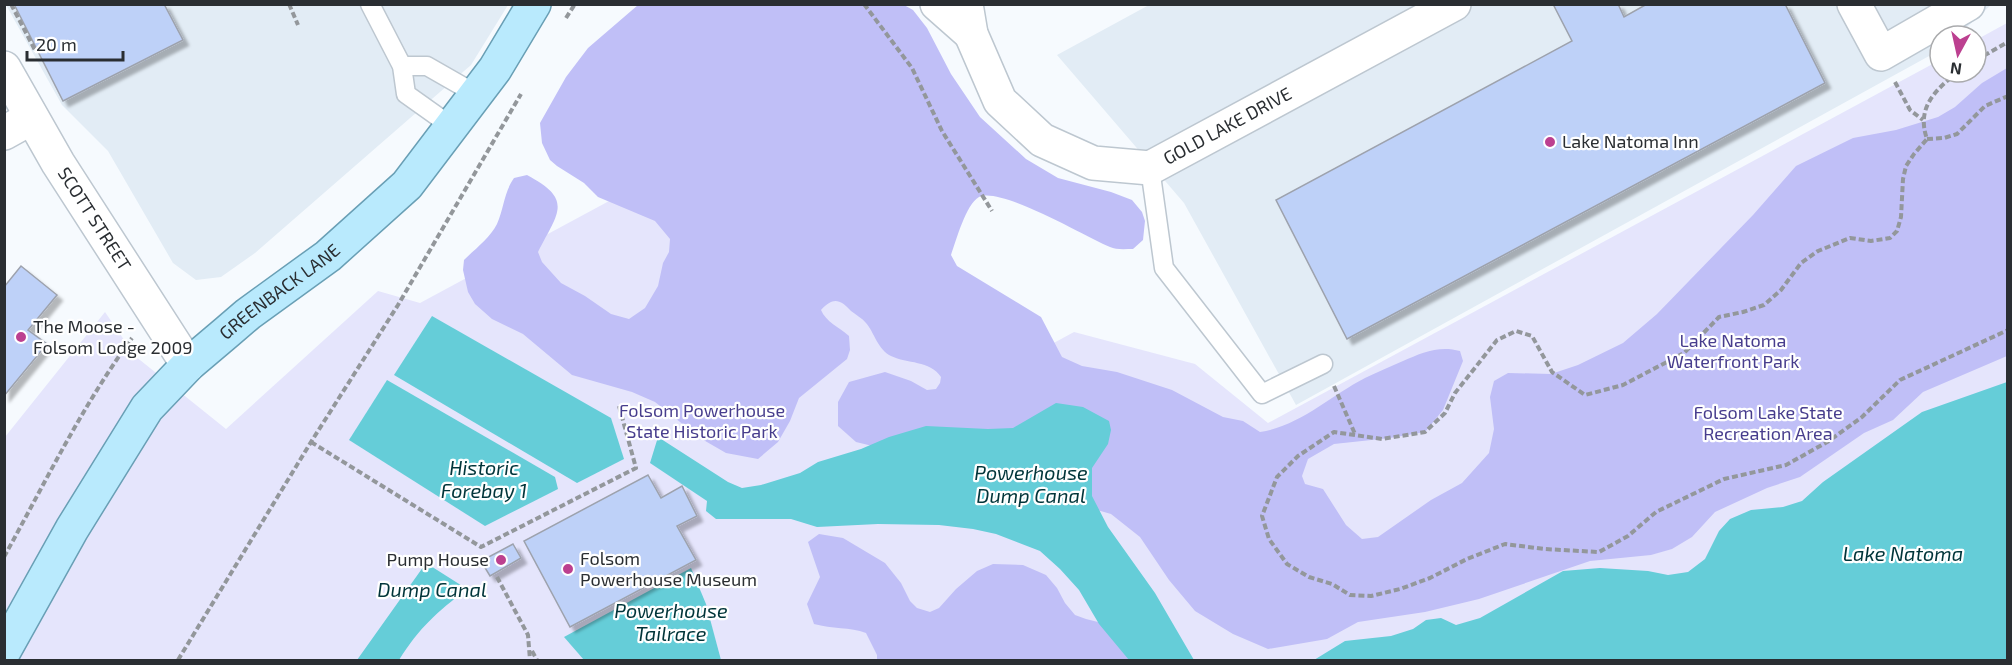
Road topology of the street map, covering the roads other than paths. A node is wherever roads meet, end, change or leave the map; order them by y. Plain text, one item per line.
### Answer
1 (370, 4) edge
2 (534, 4) edge
3 (937, 4) edge
4 (1454, 4) edge
5 (1854, 4) edge
6 (1968, 4) edge
7 (969, 19) edge
8 (402, 66) junction
9 (4, 68) edge
10 (476, 94) junction
11 (18, 125) edge
12 (451, 126) junction
13 (1150, 168) junction
14 (1323, 364) dead end
15 (188, 365) junction
16 (4, 651) edge

1 - 8 lane
2 - 10 main road, GREENBACK LANE
3 - 7 street, GOLD LAKE DRIVE
4 - 13 street, GOLD LAKE DRIVE
5 - 6 street
7 - 13 street, GOLD LAKE DRIVE
8 - 10 lane
8 - 12 lane
9 - 11 street, SCOTT STREET
10 - 12 main road, GREENBACK LANE
11 - 15 street, SCOTT STREET
12 - 15 main road, GREENBACK LANE
13 - 14 lane
15 - 16 main road, GREENBACK LANE

